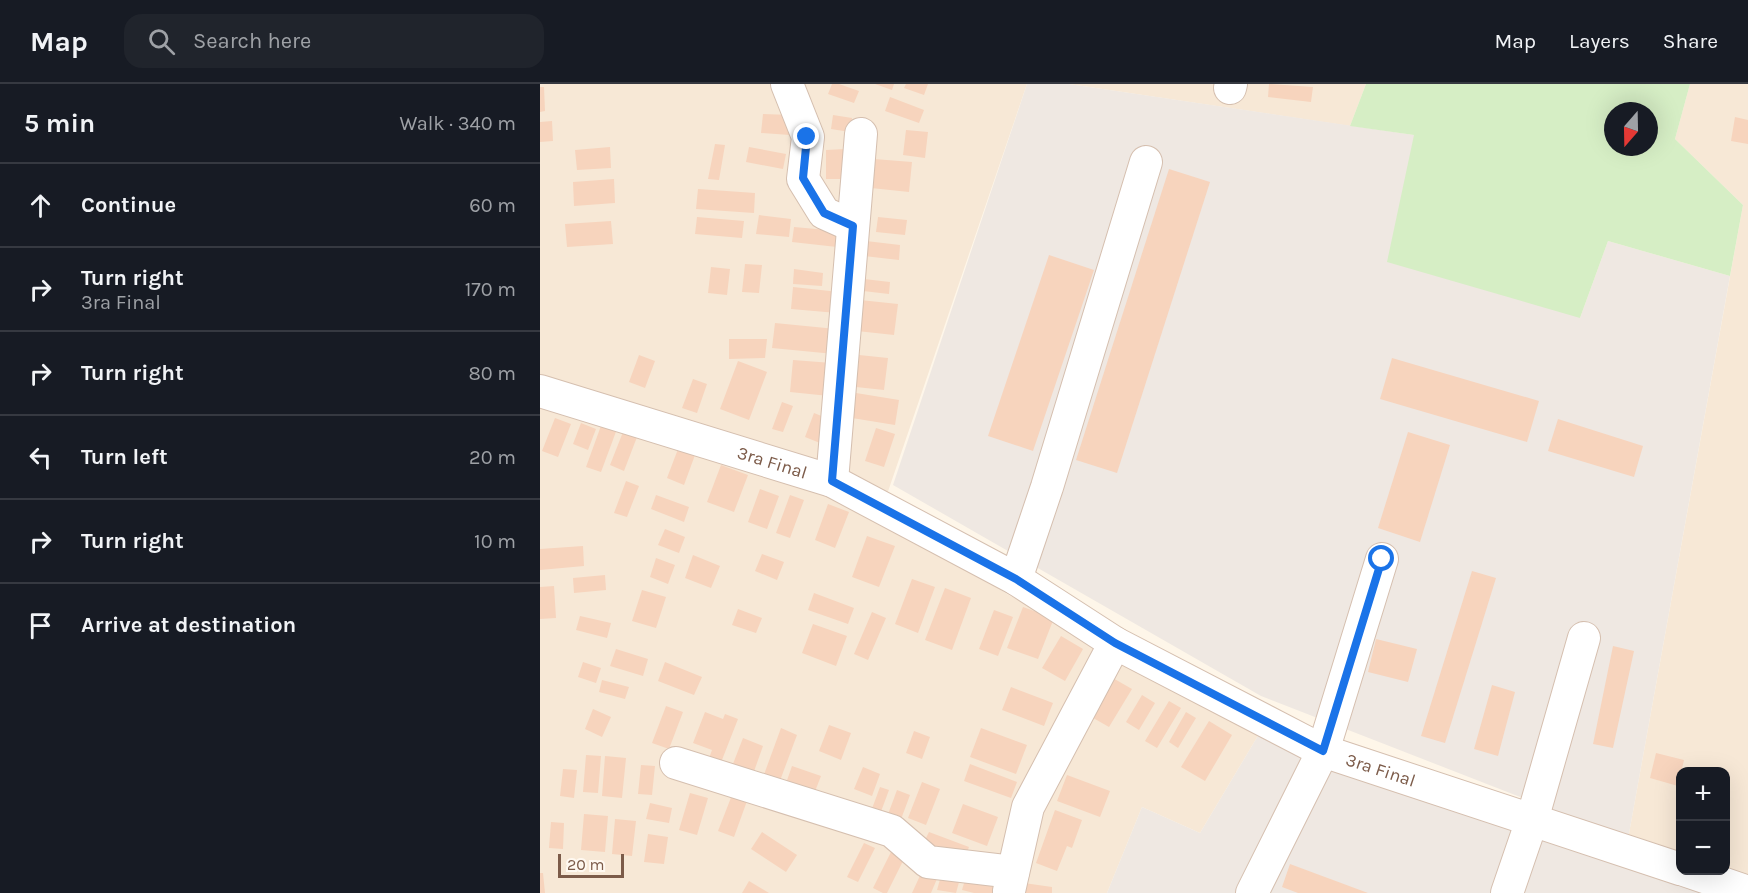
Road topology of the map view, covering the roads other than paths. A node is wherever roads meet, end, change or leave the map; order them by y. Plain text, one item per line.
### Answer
1 (787, 84) edge
2 (861, 134) dead end
3 (1146, 162) dead end
4 (853, 226) junction
5 (540, 391) edge
6 (832, 481) junction
7 (1382, 559) dead end
8 (1016, 579) junction
9 (1584, 638) dead end
10 (1115, 643) junction
11 (1323, 751) junction
12 (676, 763) dead end
13 (1532, 820) junction
14 (1676, 868) edge
15 (1697, 875) edge
16 (1011, 882) edge
17 (1748, 892) edge
18 (1252, 893) edge
19 (1507, 893) edge

1 - 4 street
2 - 4 street
3 - 8 street
4 - 6 street
5 - 6 street, 3ra Final
6 - 8 street, 3ra Final
7 - 11 street
8 - 10 street, 3ra Final
9 - 13 street
10 - 11 street, 3ra Final
10 - 16 street
11 - 13 street, 3ra Final
11 - 18 street
12 - 16 street
13 - 14 street, 3ra Final
13 - 19 street
15 - 17 street, 3ra Final

